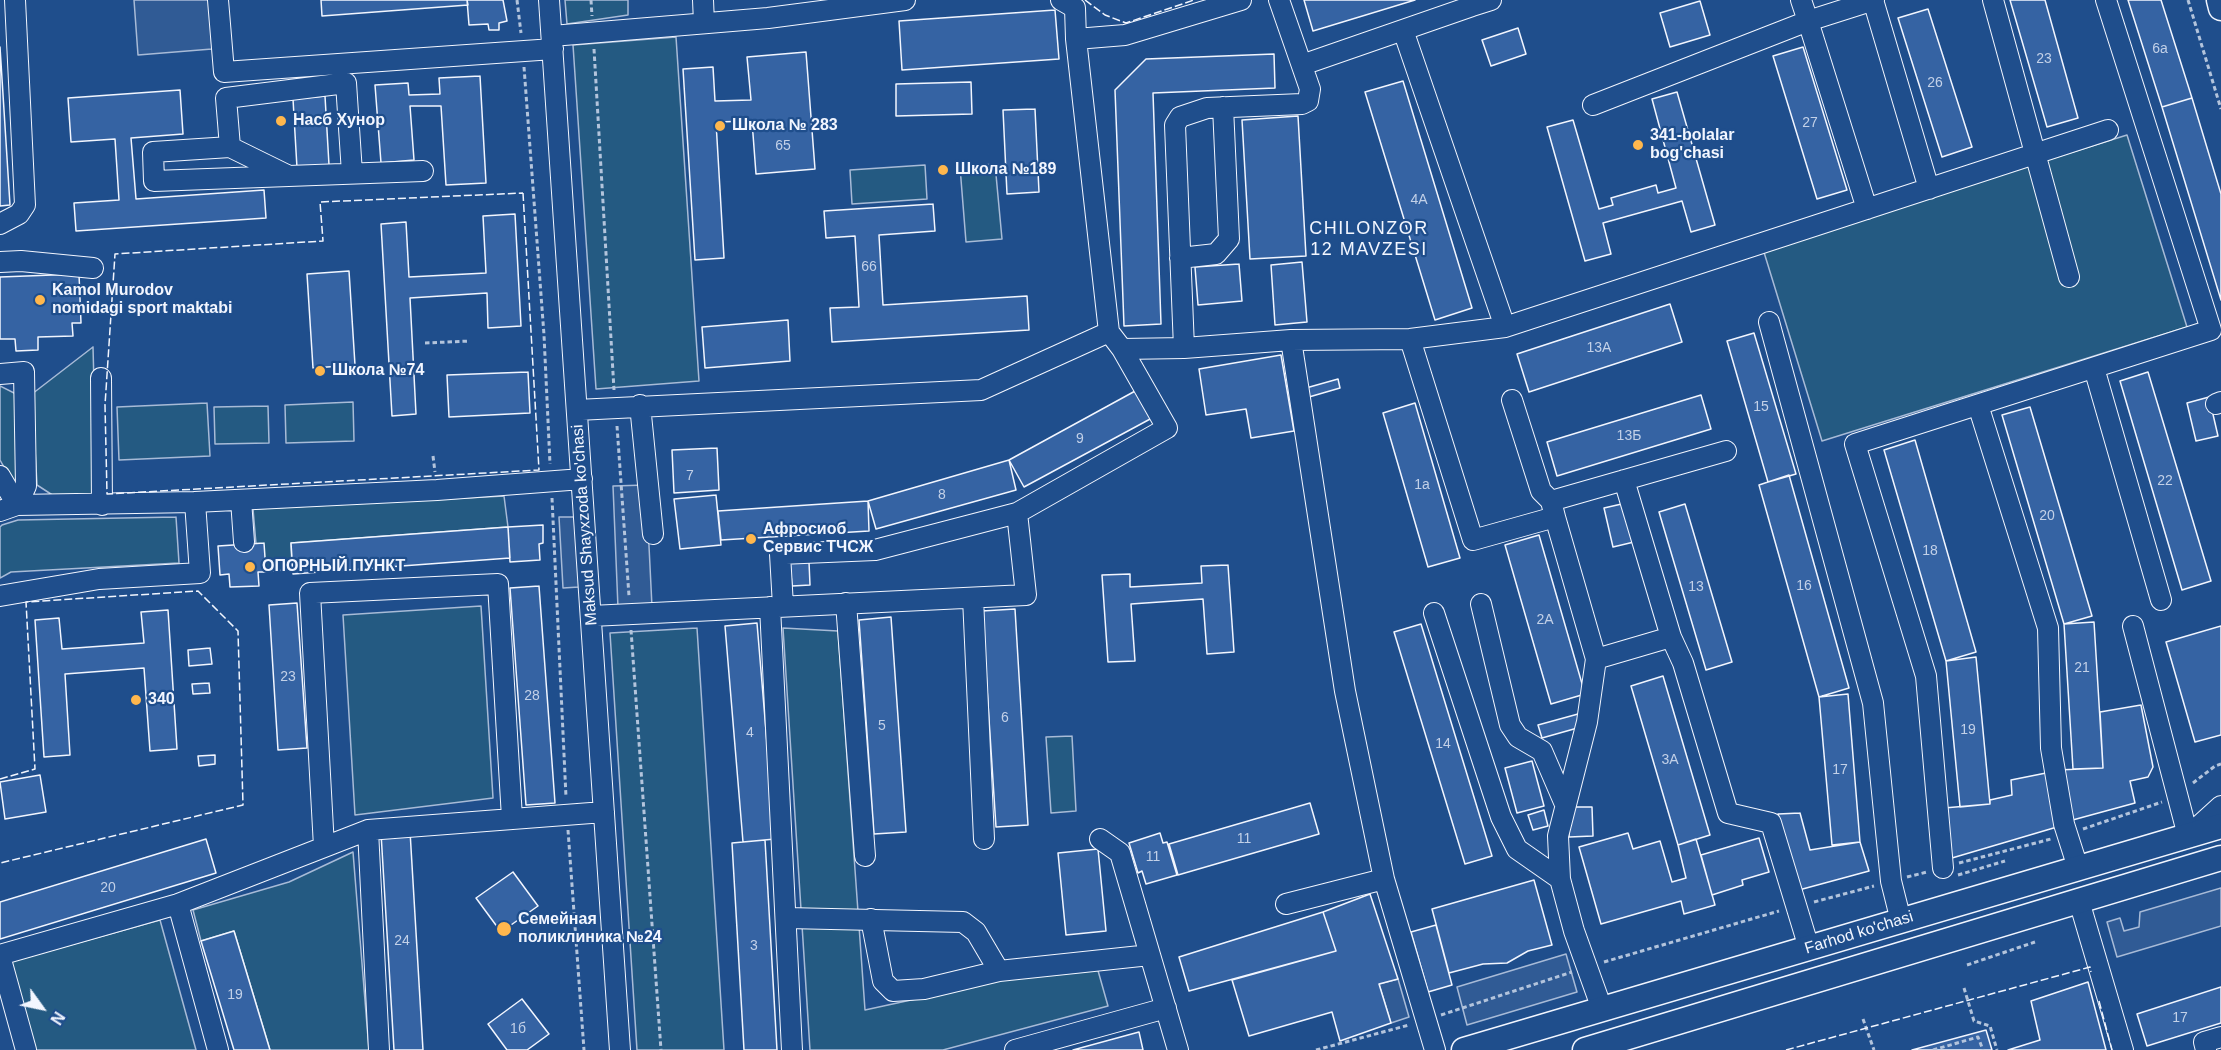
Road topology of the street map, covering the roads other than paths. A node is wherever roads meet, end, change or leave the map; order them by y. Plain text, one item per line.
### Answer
1 (15, 0) edge
2 (218, 0) edge
3 (549, 0) edge
4 (703, 0) edge
5 (894, 0) edge
6 (1061, 0) edge
7 (1241, 0) edge
8 (1279, 0) edge
9 (1491, 0) edge
10 (1801, 0) edge
11 (1993, 0) edge
12 (2106, 0) edge
13 (2219, 0) edge
14 (1864, 1) edge
15 (1471, 3) edge
16 (2221, 8) edge
17 (768, 9) edge
18 (1808, 21) junction
19 (704, 23) junction
20 (1403, 30) junction
21 (1076, 39) junction
22 (552, 43) junction
23 (1302, 65) junction
24 (224, 72) junction
25 (226, 98) junction
26 (1593, 105) dead end
27 (1223, 107) junction
28 (2108, 130) dead end
29 (230, 147) junction
30 (2037, 154) junction
31 (423, 171) dead end
32 (352, 173) junction
33 (287, 175) junction
34 (1929, 189) junction
35 (1866, 209) junction
36 (0, 224) edge
37 (1180, 258) junction
38 (0, 262) edge
39 (93, 268) dead end
40 (2069, 277) dead end
41 (1769, 322) dead end
42 (1505, 327) junction
43 (1109, 332) junction
44 (1291, 339) junction
45 (1410, 339) junction
46 (1184, 348) junction
47 (1122, 349) junction
48 (2094, 368) junction
49 (0, 374) edge
50 (101, 378) dead end
51 (1512, 400) dead end
52 (640, 405) junction
53 (1978, 405) junction
54 (577, 410) junction
55 (1726, 451) dead end
56 (0, 476) edge
57 (582, 479) junction
58 (1624, 480) junction
59 (26, 486) junction
60 (241, 500) junction
61 (195, 502) junction
62 (102, 505) junction
63 (56, 506) junction
64 (9, 508) edge
65 (1553, 509) junction
66 (1017, 513) junction
67 (653, 534) dead end
68 (244, 542) dead end
69 (0, 597) edge
70 (973, 598) junction
71 (2161, 600) dead end
72 (846, 603) junction
73 (1480, 604) dead end
74 (777, 606) junction
75 (1434, 614) dead end
76 (591, 616) junction
77 (2133, 626) dead end
78 (1671, 637) junction
79 (1596, 659) junction
80 (1564, 802) junction
81 (2221, 806) edge
82 (604, 812) junction
83 (512, 818) junction
84 (2221, 826) edge
85 (368, 830) junction
86 (2188, 836) junction
87 (984, 839) dead end
88 (1100, 839) dead end
89 (324, 847) junction
90 (865, 856) dead end
91 (2221, 858) edge
92 (2078, 868) junction
93 (1946, 873) road end
94 (1384, 879) junction
95 (1560, 879) junction
96 (2079, 901) junction
97 (178, 904) junction
98 (1286, 904) dead end
99 (787, 918) junction
100 (871, 919) junction
101 (1902, 921) junction
102 (1809, 948) junction
103 (0, 955) edge
104 (1150, 955) junction
105 (999, 971) junction
106 (1166, 1008) junction
107 (1602, 1009) junction
108 (2221, 1036) edge
109 (1498, 1045) edge
110 (26, 1050) edge
111 (218, 1050) edge
112 (379, 1050) edge
113 (620, 1050) edge
114 (792, 1050) edge
115 (1015, 1050) edge
116 (1178, 1050) edge
117 (1435, 1050) edge
118 (1464, 1050) edge
119 (1585, 1050) edge
120 (2122, 1050) edge
121 (2206, 1050) edge

1 - 36 street
2 - 24 street
3 - 22 street, Maksud Shayxzoda ko'chasi
4 - 19 street
5 - 17 street
6 - 21 street
7 - 21 street
8 - 23 street
9 - 15 street
10 - 18 street
11 - 30 street
12 - 48 street
13 - 16 main road
14 - 18 street
14 - 34 street
15 - 20 street
17 - 19 street
18 - 26 street
18 - 35 street
19 - 22 street
20 - 23 street
20 - 42 street
21 - 43 street
22 - 24 street
22 - 54 street, Maksud Shayxzoda ko'chasi
23 - 27 street
24 - 25 street
25 - 29 street
25 - 32 street
27 - 37 street
27 - 37 street
28 - 30 street
29 - 33 street
29 - 33 street
30 - 34 street
30 - 40 street
31 - 32 street
32 - 33 street
34 - 35 street
35 - 42 street
37 - 46 street
38 - 39 street
41 - 101 street
42 - 45 street
43 - 47 street
43 - 52 street
44 - 45 street
44 - 46 street
44 - 94 street
45 - 65 street
46 - 47 street
47 - 66 street
48 - 53 street
48 - 71 street
49 - 59 street
50 - 62 street
51 - 65 street
52 - 54 street
52 - 67 street
53 - 92 street
53 - 93 street
54 - 57 street, Maksud Shayxzoda ko'chasi
55 - 58 street
56 - 64 street
57 - 60 street
57 - 76 street, Maksud Shayxzoda ko'chasi
58 - 65 street
58 - 78 street
59 - 63 street
59 - 64 street
60 - 61 street
60 - 68 street
61 - 62 street
61 - 69 street
62 - 63 street
63 - 64 street
65 - 79 street
66 - 70 street
66 - 74 street
70 - 72 street
70 - 87 street
72 - 74 street
72 - 90 street
73 - 80 street
74 - 76 street
74 - 99 street
75 - 95 street
76 - 82 street, Maksud Shayxzoda ko'chasi
77 - 86 street
78 - 79 street
78 - 102 street
79 - 80 street
80 - 95 street
81 - 86 street
82 - 83 street
82 - 113 street, Maksud Shayxzoda ko'chasi
83 - 85 street
83 - 89 street
84 - 86 main road, Farhod ko'chasi
85 - 89 street
85 - 112 street
86 - 92 main road, Farhod ko'chasi
88 - 104 street
89 - 97 street
91 - 96 main road, Farhod ko'chasi
92 - 101 main road, Farhod ko'chasi
94 - 98 street
94 - 117 street
95 - 107 street
96 - 119 main road, Farhod ko'chasi
96 - 120 street
97 - 103 street
97 - 111 street
99 - 100 street
99 - 114 street
100 - 105 street
100 - 105 street
101 - 102 main road, Farhod ko'chasi
102 - 107 main road, Farhod ko'chasi
103 - 110 street
104 - 105 street
104 - 106 street
106 - 115 street
106 - 116 street
107 - 109 main road, Farhod ko'chasi
108 - 121 street
109 - 118 main road, Farhod ko'chasi

